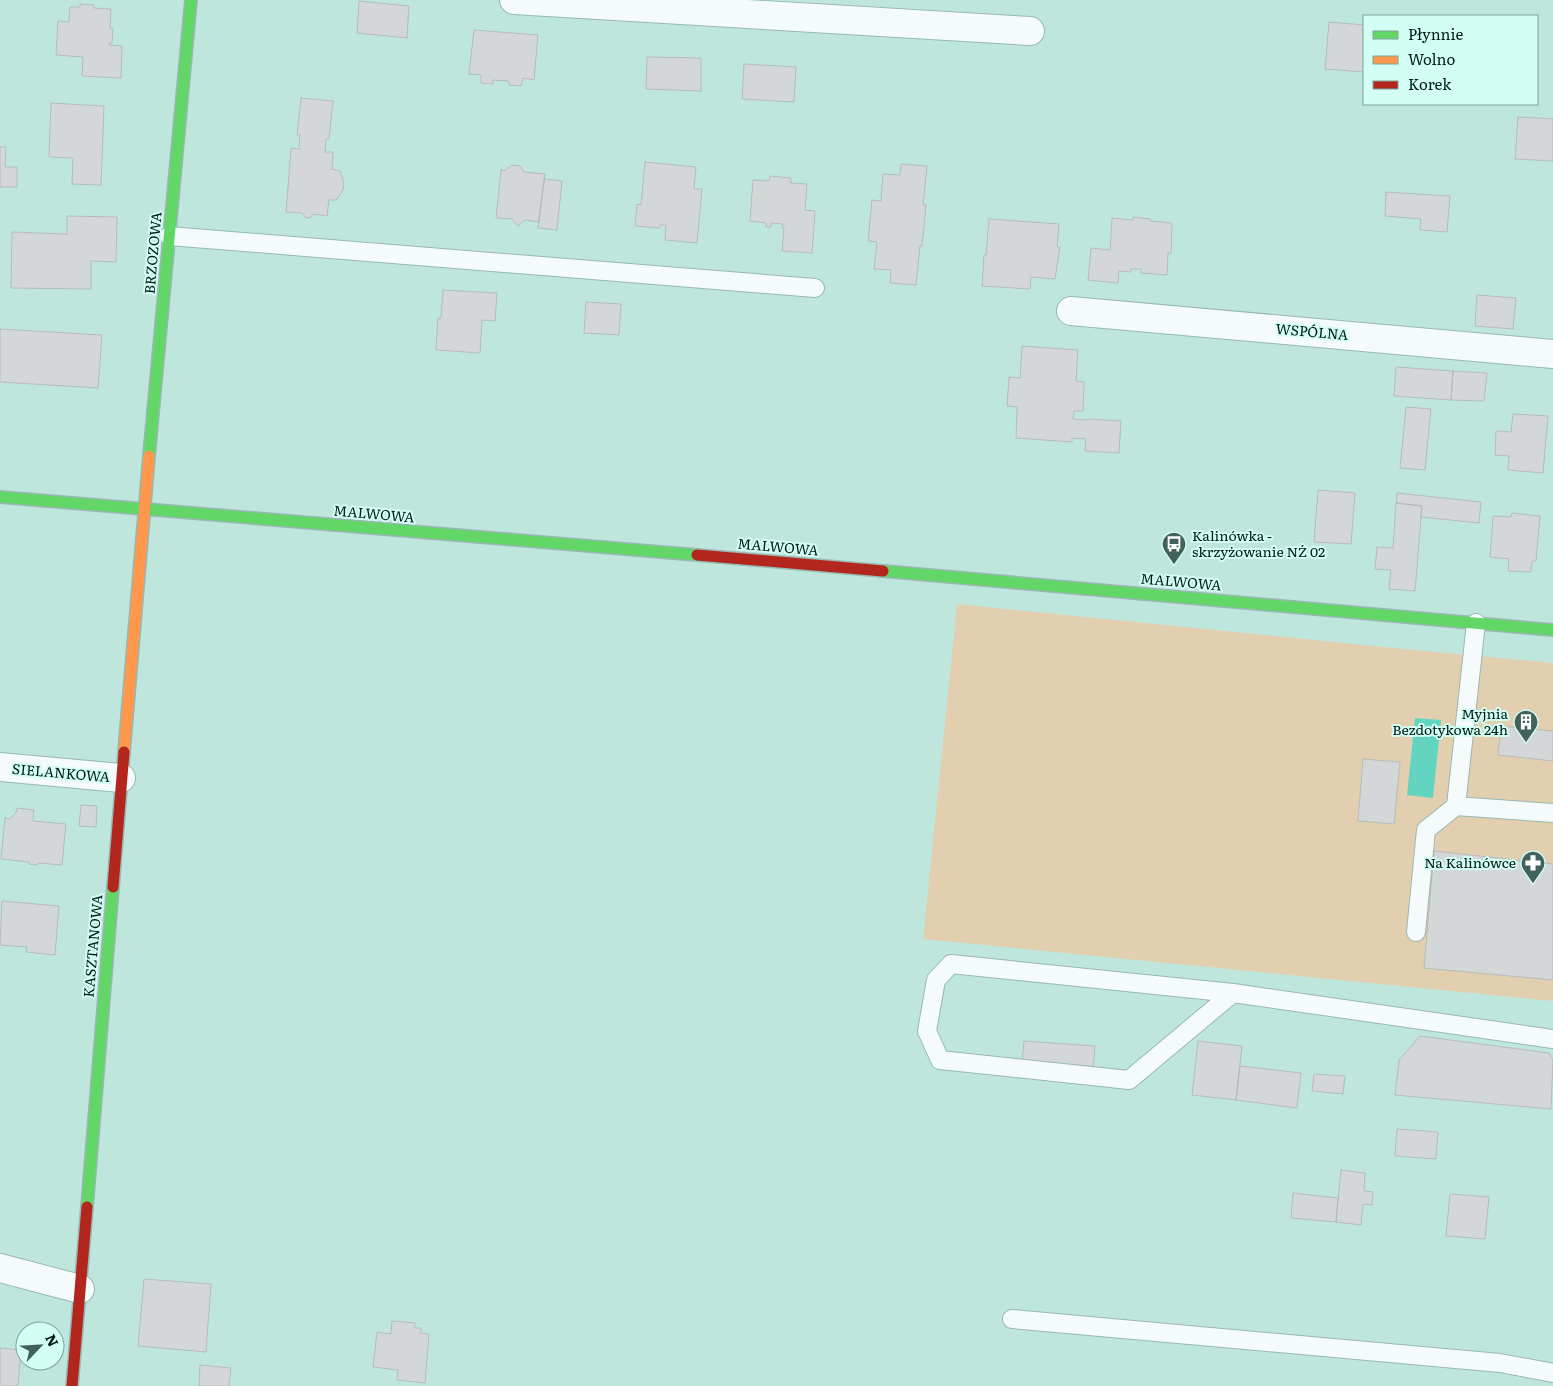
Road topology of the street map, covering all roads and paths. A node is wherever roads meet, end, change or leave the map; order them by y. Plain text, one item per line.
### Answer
1 (191, 0) edge
2 (514, 0) edge
3 (1030, 31) dead end
4 (169, 236) junction
5 (815, 288) dead end
6 (1071, 311) dead end
7 (1553, 354) edge
8 (0, 497) edge
9 (145, 509) junction
10 (1476, 623) junction
11 (1553, 630) edge
12 (0, 767) edge
13 (121, 778) junction
14 (1456, 806) junction
15 (1553, 813) edge
16 (1416, 932) dead end
17 (1232, 993) junction
18 (1553, 1039) edge
19 (0, 1268) edge
20 (80, 1289) junction
21 (1012, 1319) dead end
22 (1553, 1372) edge
23 (72, 1386) edge

1 - 4 street, BRZOZOWA
2 - 3 street
4 - 5 lane
4 - 9 street, BRZOZOWA
6 - 7 street, WSPÓLNA
8 - 9 street, MALWOWA
9 - 10 street, MALWOWA
9 - 13 street, KASZTANOWA
10 - 11 street, MALWOWA
10 - 14 lane
12 - 13 street, SIELANKOWA
13 - 20 street, KASZTANOWA
14 - 15 lane
14 - 16 lane
17 - 17 lane
17 - 18 lane
19 - 20 street
20 - 23 street, KASZTANOWA
21 - 22 lane

